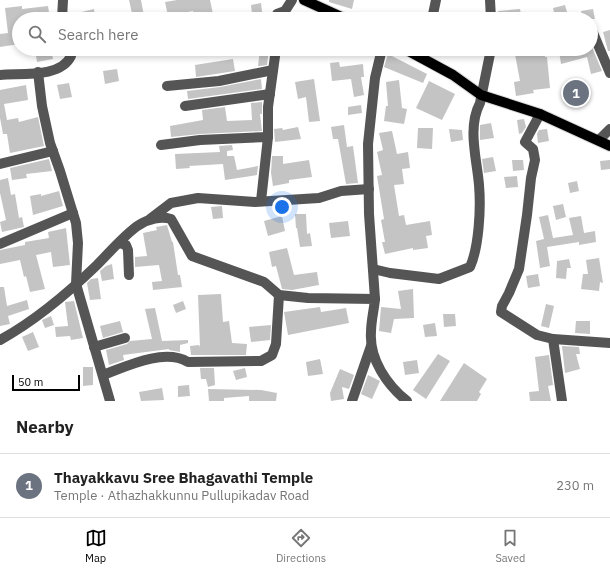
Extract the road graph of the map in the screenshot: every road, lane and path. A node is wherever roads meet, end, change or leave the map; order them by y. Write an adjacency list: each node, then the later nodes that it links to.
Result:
1 (63, 0): 6 (street)
2 (292, 0): 7 (street)
3 (304, 0): 8 (main road)
4 (436, 0): 9 (street)
5 (490, 0): 10 (street)
6 (62, 12)
7 (282, 12)
8 (331, 12)
9 (433, 12)
10 (491, 12)
11 (598, 45): 19 (street)
12 (71, 56): 18 (street)
13 (275, 56): 17 (street)
14 (380, 56): 33 (street)
15 (426, 56): 23 (main road)
16 (489, 56): 23 (street)
17 (274, 70): 21 (street); 22 (street)
18 (38, 72): 20 (street); 31 (street)
19 (610, 73)
20 (0, 75)
21 (167, 86)
22 (270, 94): 24 (street); 27 (street)
23 (481, 95): 25 (main road); 39 (street)
24 (185, 106)
25 (540, 114): 28 (main road); 45 (street)
26 (610, 129): 28 (street)
27 (268, 137): 29 (street); 34 (street)
28 (599, 140): 30 (main road)
29 (161, 145)
30 (610, 146)
31 (52, 151): 32 (street); 35 (street)
32 (0, 164)
33 (369, 189): 34 (street); 39 (street)
34 (261, 201): 36 (street)
35 (73, 213): 38 (street); 41 (street)
36 (148, 221): 37 (street); 42 (street)
37 (119, 243): 40 (street); 41 (street)
38 (0, 244)
39 (373, 269): 43 (street)
40 (129, 275)
41 (76, 284): 46 (street); 49 (street)
42 (279, 295): 43 (street); 50 (street)
43 (375, 299): 48 (street)
44 (125, 338): 49 (street)
45 (553, 339): 47 (street); 54 (street)
46 (0, 340)
47 (610, 343)
48 (371, 346): 52 (street); 53 (street)
49 (94, 347): 50 (street)
50 (103, 375): 51 (street)
51 (110, 401)
52 (352, 401)
53 (407, 401)
54 (562, 401)

